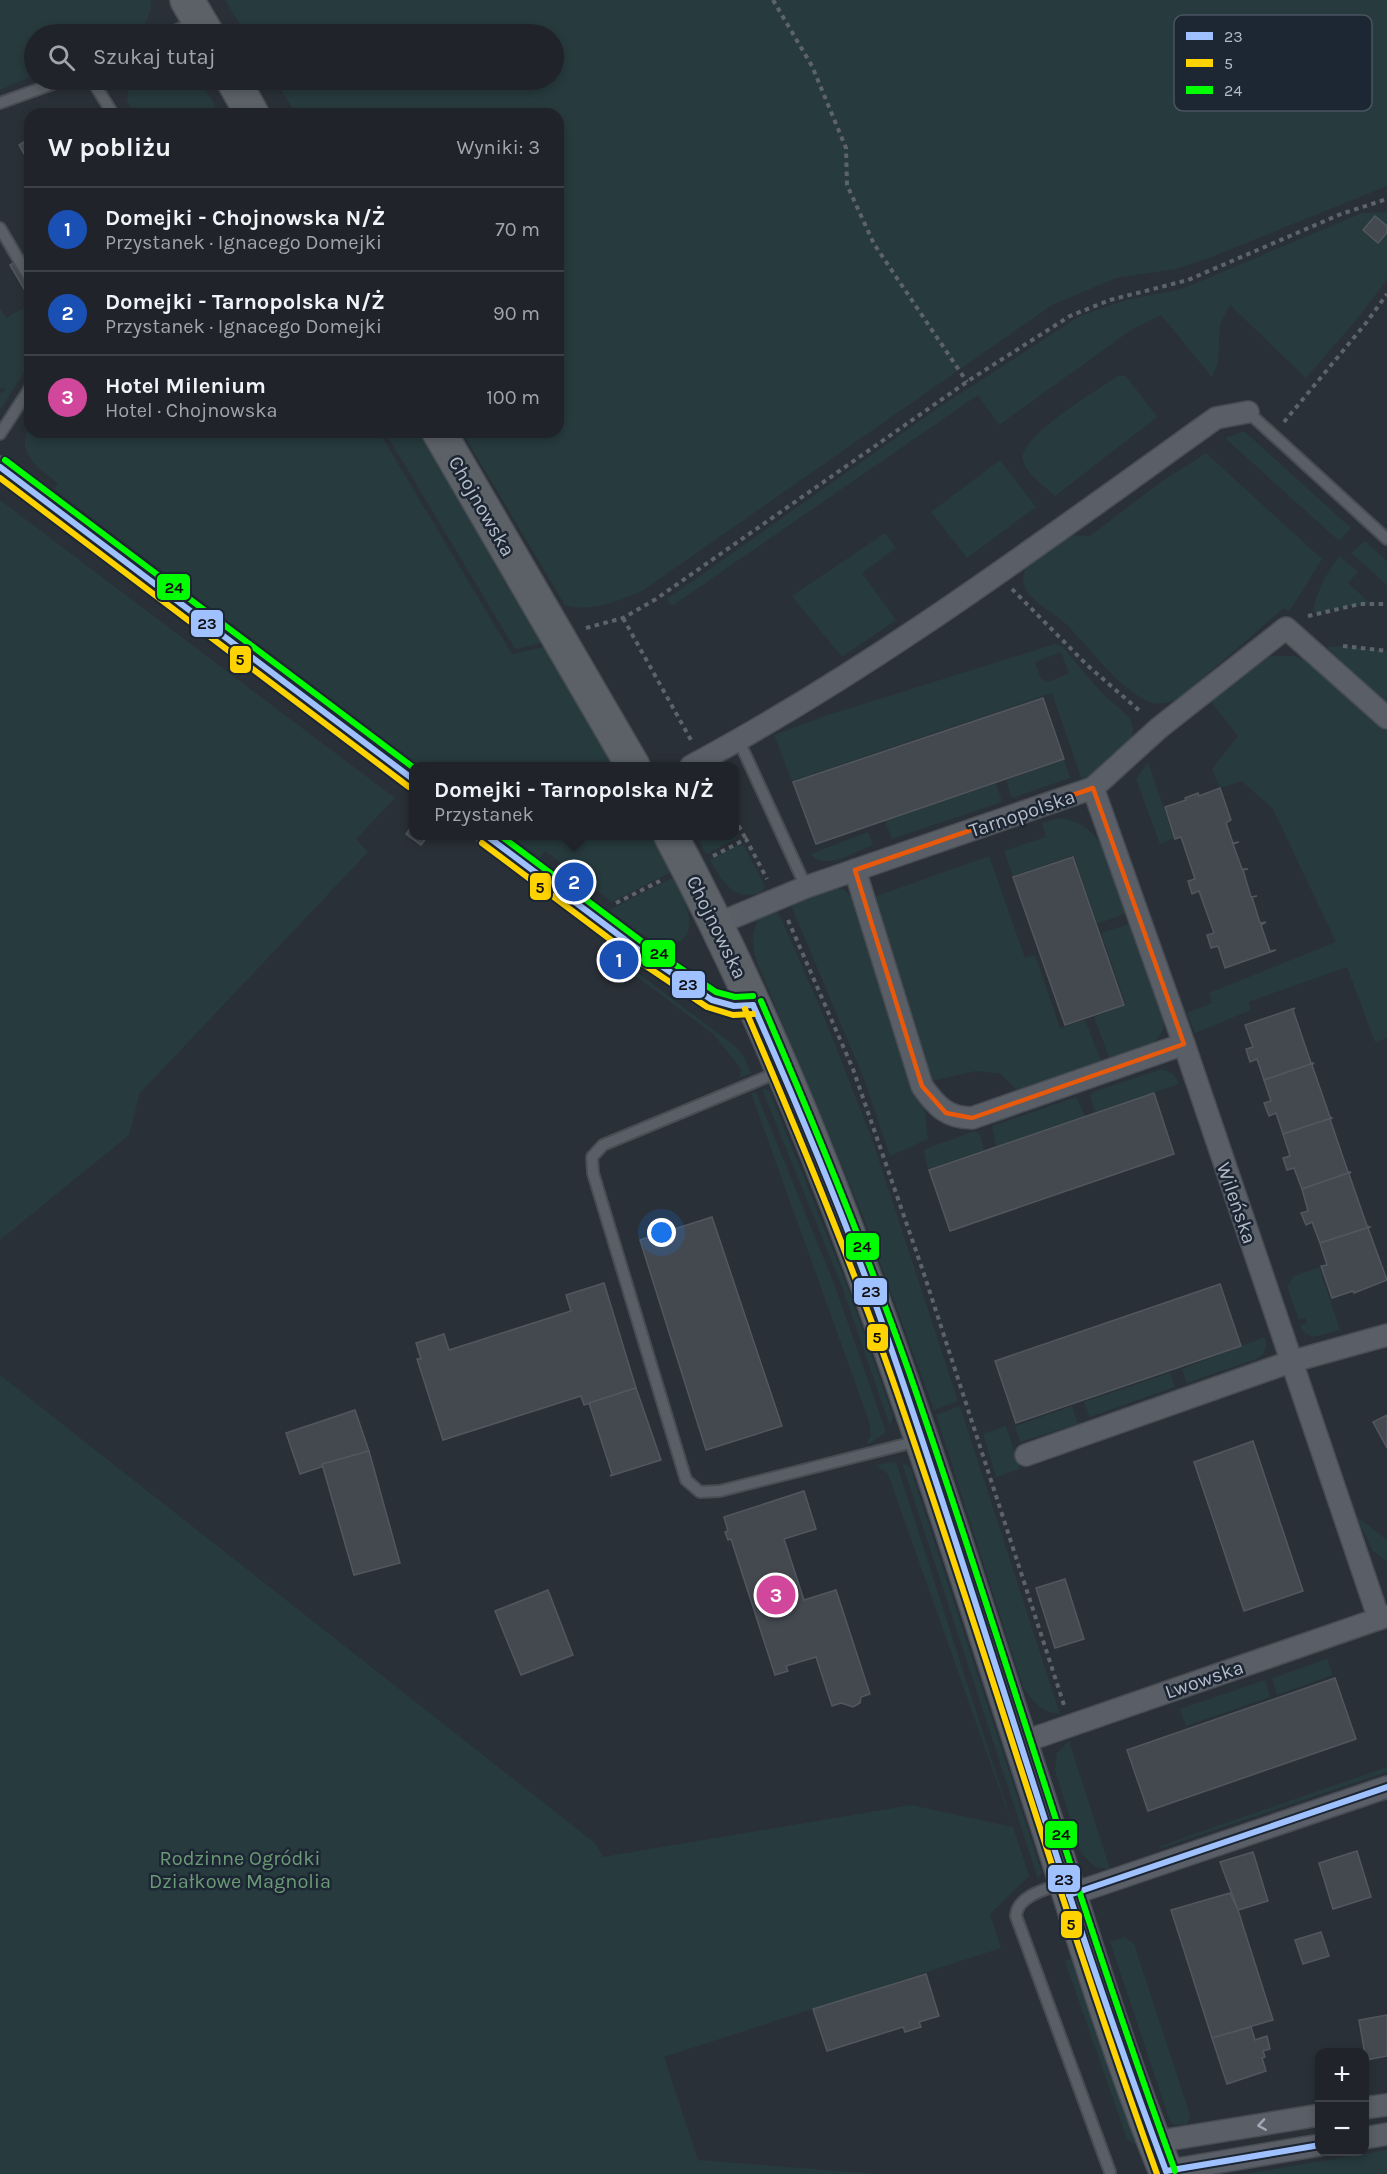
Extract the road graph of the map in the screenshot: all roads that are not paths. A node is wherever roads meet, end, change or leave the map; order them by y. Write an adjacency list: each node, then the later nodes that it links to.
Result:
1 (36, 90): 4 (lane)
2 (98, 90): 5 (lane)
3 (239, 90): 6 (main road)
4 (0, 103)
5 (109, 108)
6 (249, 108)
7 (1, 234): 8 (lane)
8 (24, 270)
9 (24, 397): 11 (lane)
10 (1248, 412): 14 (lane); 16 (street)
11 (0, 434)
12 (442, 438): 17 (main road, Chojnowska)
13 (0, 467): 19 (street)
14 (1387, 539)
15 (1387, 718): 20 (street, Tarnopolska)
16 (739, 741): 18 (street); 24 (lane)
17 (631, 762)
18 (699, 762)
19 (409, 776)
20 (1093, 788): 23 (street, Tarnopolska); 27 (street, Wileńska)
21 (492, 840): 26 (street)
22 (673, 840): 25 (main road, Chojnowska)
23 (855, 870): 24 (street, Tarnopolska); 27 (street)
24 (806, 887): 25 (street, Tarnopolska)
25 (717, 924): 26 (main road, Chojnowska)
26 (753, 1005): 28 (main road, Chojnowska)
27 (1184, 1044): 30 (street, Wileńska)
28 (782, 1070): 31 (main road, Chojnowska); 31 (lane)
29 (1387, 1335): 30 (street)
30 (1290, 1362): 32 (street); 33 (street, Wileńska)
31 (921, 1440): 34 (main road, Chojnowska)
32 (1026, 1455)
33 (1383, 1618): 34 (street, Lwowska)
34 (1020, 1743): 36 (main road, Chojnowska)
35 (1387, 1787): 36 (street)
36 (1067, 1889): 43 (main road, Chojnowska); 44 (lane)
37 (1387, 2105): 38 (street)
38 (1369, 2107)
39 (1315, 2116): 43 (street, one-way to 43)
40 (1387, 2134): 41 (street)
41 (1369, 2137)
42 (1315, 2146): 43 (street)
43 (1162, 2162)
44 (1110, 2172)

